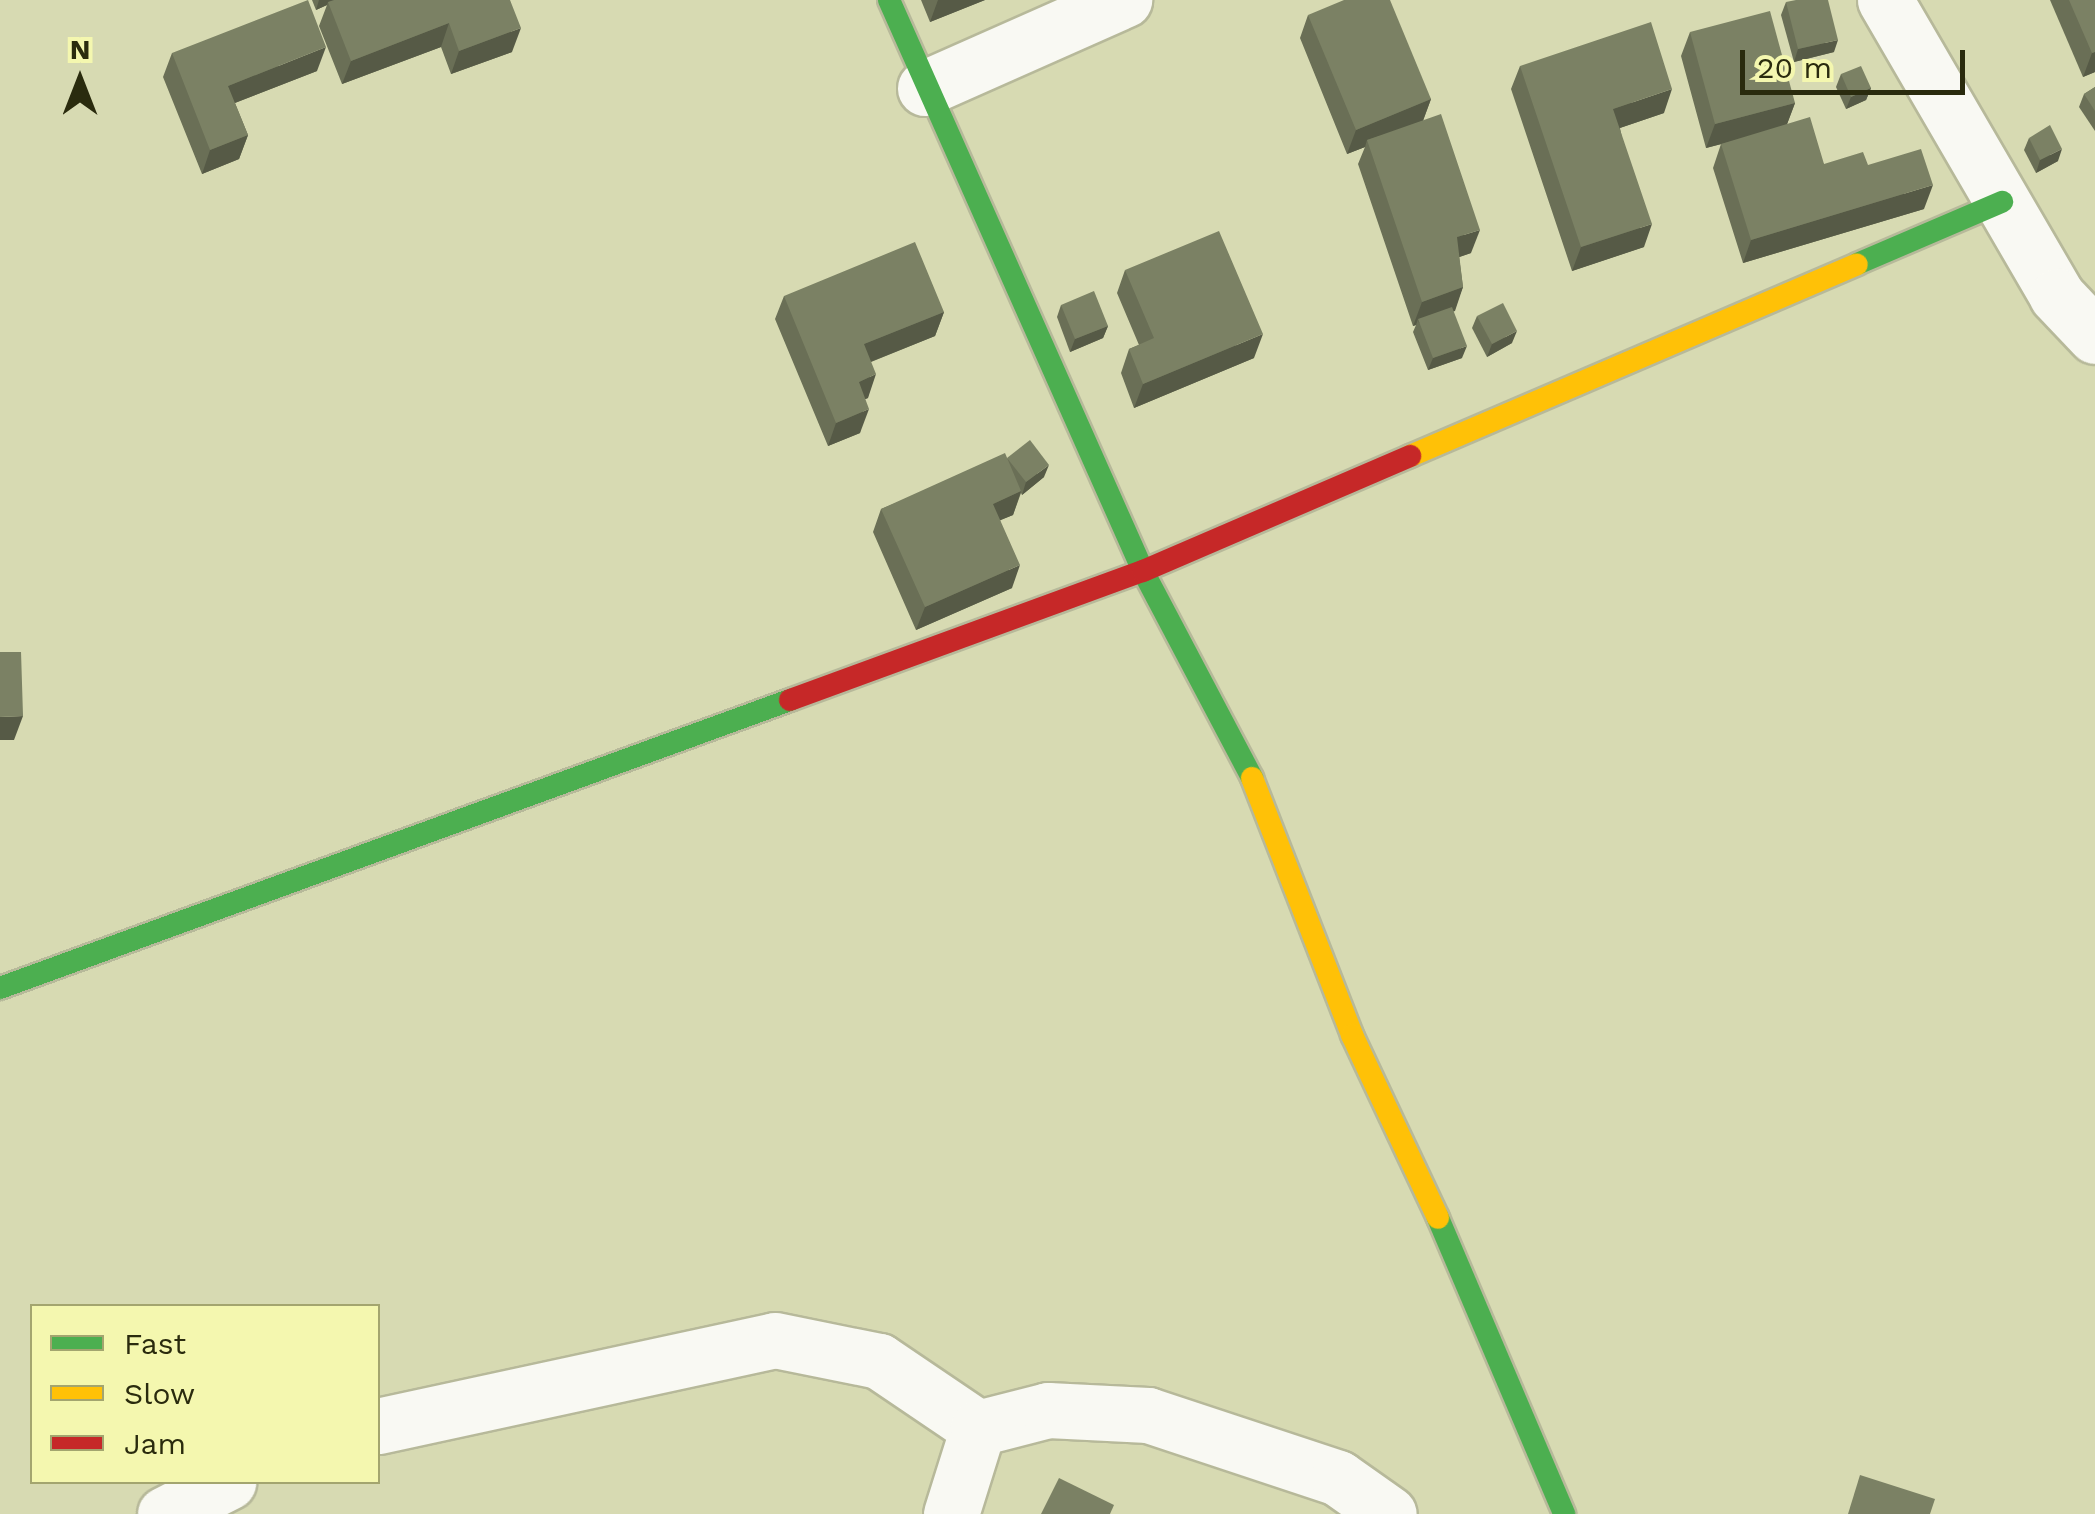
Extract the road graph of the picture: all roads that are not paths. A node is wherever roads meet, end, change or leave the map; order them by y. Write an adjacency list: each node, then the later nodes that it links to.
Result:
1 (889, 0): 4 (street)
2 (1124, 0): 4 (street)
3 (1886, 0): 5 (street)
4 (925, 88): 7 (street)
5 (2002, 202): 6 (street); 7 (street)
6 (2095, 336)
7 (1143, 571): 8 (street); 15 (street)
8 (0, 988)
9 (380, 1426): 10 (street)
10 (978, 1428): 13 (street); 14 (street)
11 (224, 1484): 12 (street)
12 (165, 1514)
13 (951, 1514)
14 (1389, 1514)
15 (1564, 1514)

